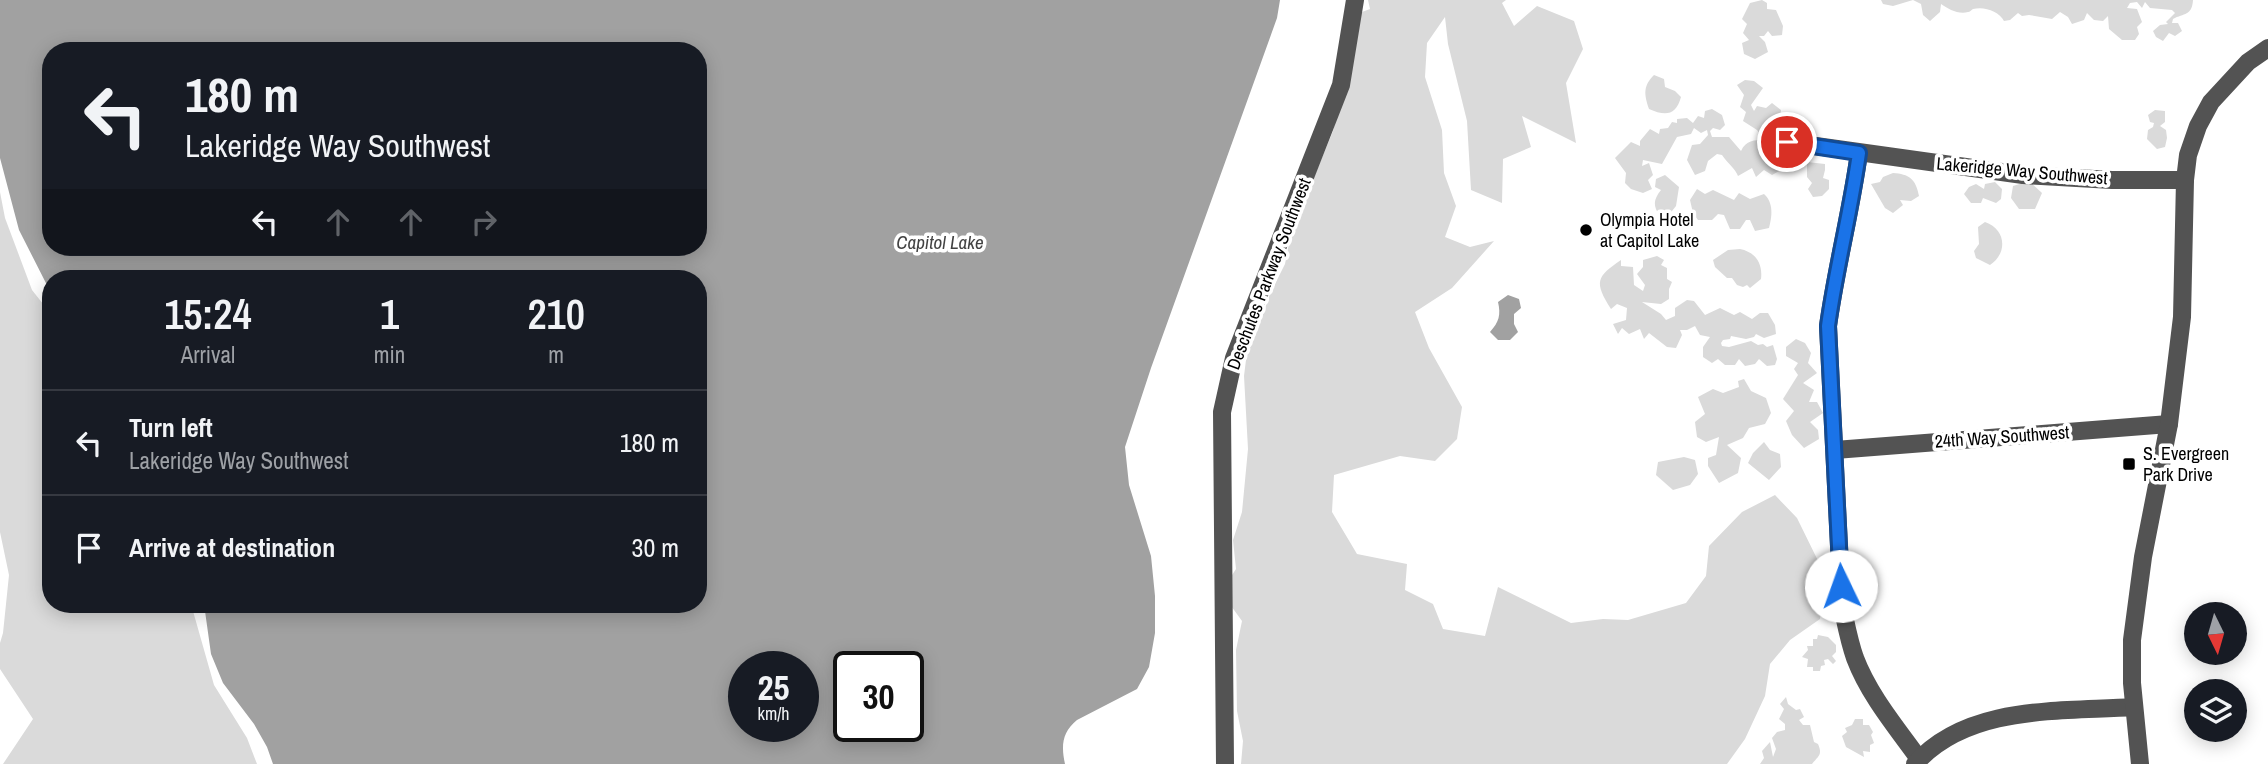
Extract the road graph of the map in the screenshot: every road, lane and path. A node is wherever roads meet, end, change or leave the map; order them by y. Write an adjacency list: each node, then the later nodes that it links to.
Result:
1 (1355, 0): 10 (street, Deschutes Parkway Southwest)
2 (2268, 48): 5 (street)
3 (1787, 142): 4 (street, Lakeridge Way Southwest)
4 (1859, 153): 5 (street, Lakeridge Way Southwest); 7 (street)
5 (2185, 180): 6 (street)
6 (2169, 424): 7 (street, 24th Way Southwest); 8 (street)
7 (1836, 450): 9 (street)
8 (2134, 707): 9 (street); 11 (street)
9 (1917, 762)
10 (1225, 764)
11 (2140, 764)

